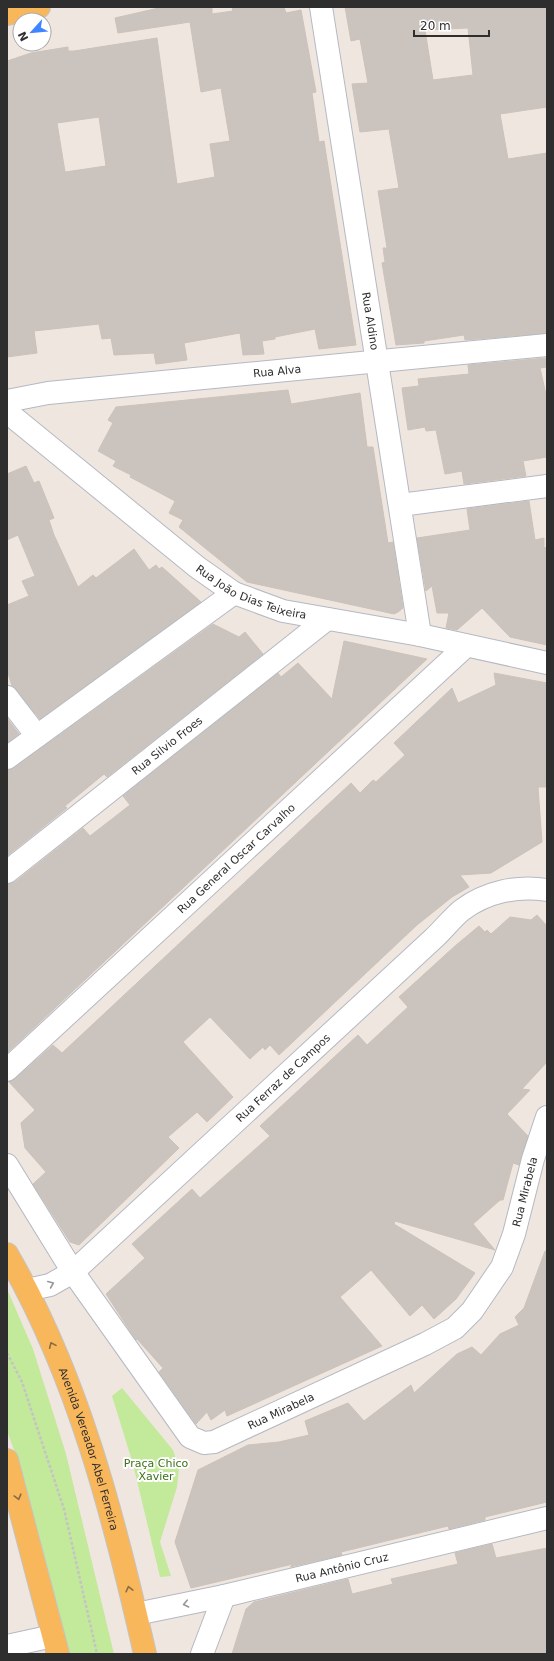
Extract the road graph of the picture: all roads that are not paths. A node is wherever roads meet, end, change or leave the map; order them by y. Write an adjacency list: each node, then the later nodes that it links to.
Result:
1 (39, 7): 3 (main road)
2 (321, 7): 5 (street, Rua Aldino)
3 (7, 14)
4 (547, 345): 5 (street, Rua Alva)
5 (377, 362): 6 (street, Rua Alva); 9 (street, Rua Aldino)
6 (7, 401)
7 (7, 412): 10 (street, Rua João Dias Teixeira)
8 (547, 486): 9 (street)
9 (400, 505): 12 (street, Rua Aldino)
10 (234, 593): 11 (street, Rua João Dias Teixeira); 16 (street)
11 (327, 619): 12 (street, Rua João Dias Teixeira); 18 (street, Rua Silvio Froes)
12 (420, 635): 13 (street, Rua João Dias Teixeira)
13 (466, 646): 14 (street, Rua João Dias Teixeira); 20 (street, Rua General Oscar Carvalho)
14 (547, 663)
15 (7, 697): 16 (street)
16 (37, 736): 17 (street)
17 (7, 758)
18 (7, 872)
19 (547, 890): 24 (street, Rua Ferraz de Campos)
20 (7, 1070)
21 (547, 1117): 24 (street, Rua Mirabela)
22 (7, 1165): 24 (street, Rua Mirabela)
23 (7, 1254): 25 (main road, Avenida Vereador Abel Ferreira)
24 (73, 1272): 25 (street, Rua Ferraz de Campos, one-way to 24)
25 (27, 1290): 29 (main road, Avenida Vereador Abel Ferreira, one-way to 25)
26 (7, 1460): 30 (main road, one-way to 30)
27 (547, 1518): 28 (street, Rua Antônio Cruz)
28 (224, 1596): 29 (street, Rua Antônio Cruz, one-way to 29); 33 (street)
29 (136, 1614): 32 (main road, Avenida Vereador Abel Ferreira)
30 (55, 1645): 31 (street)
31 (7, 1646)
32 (145, 1654)
33 (202, 1654)

